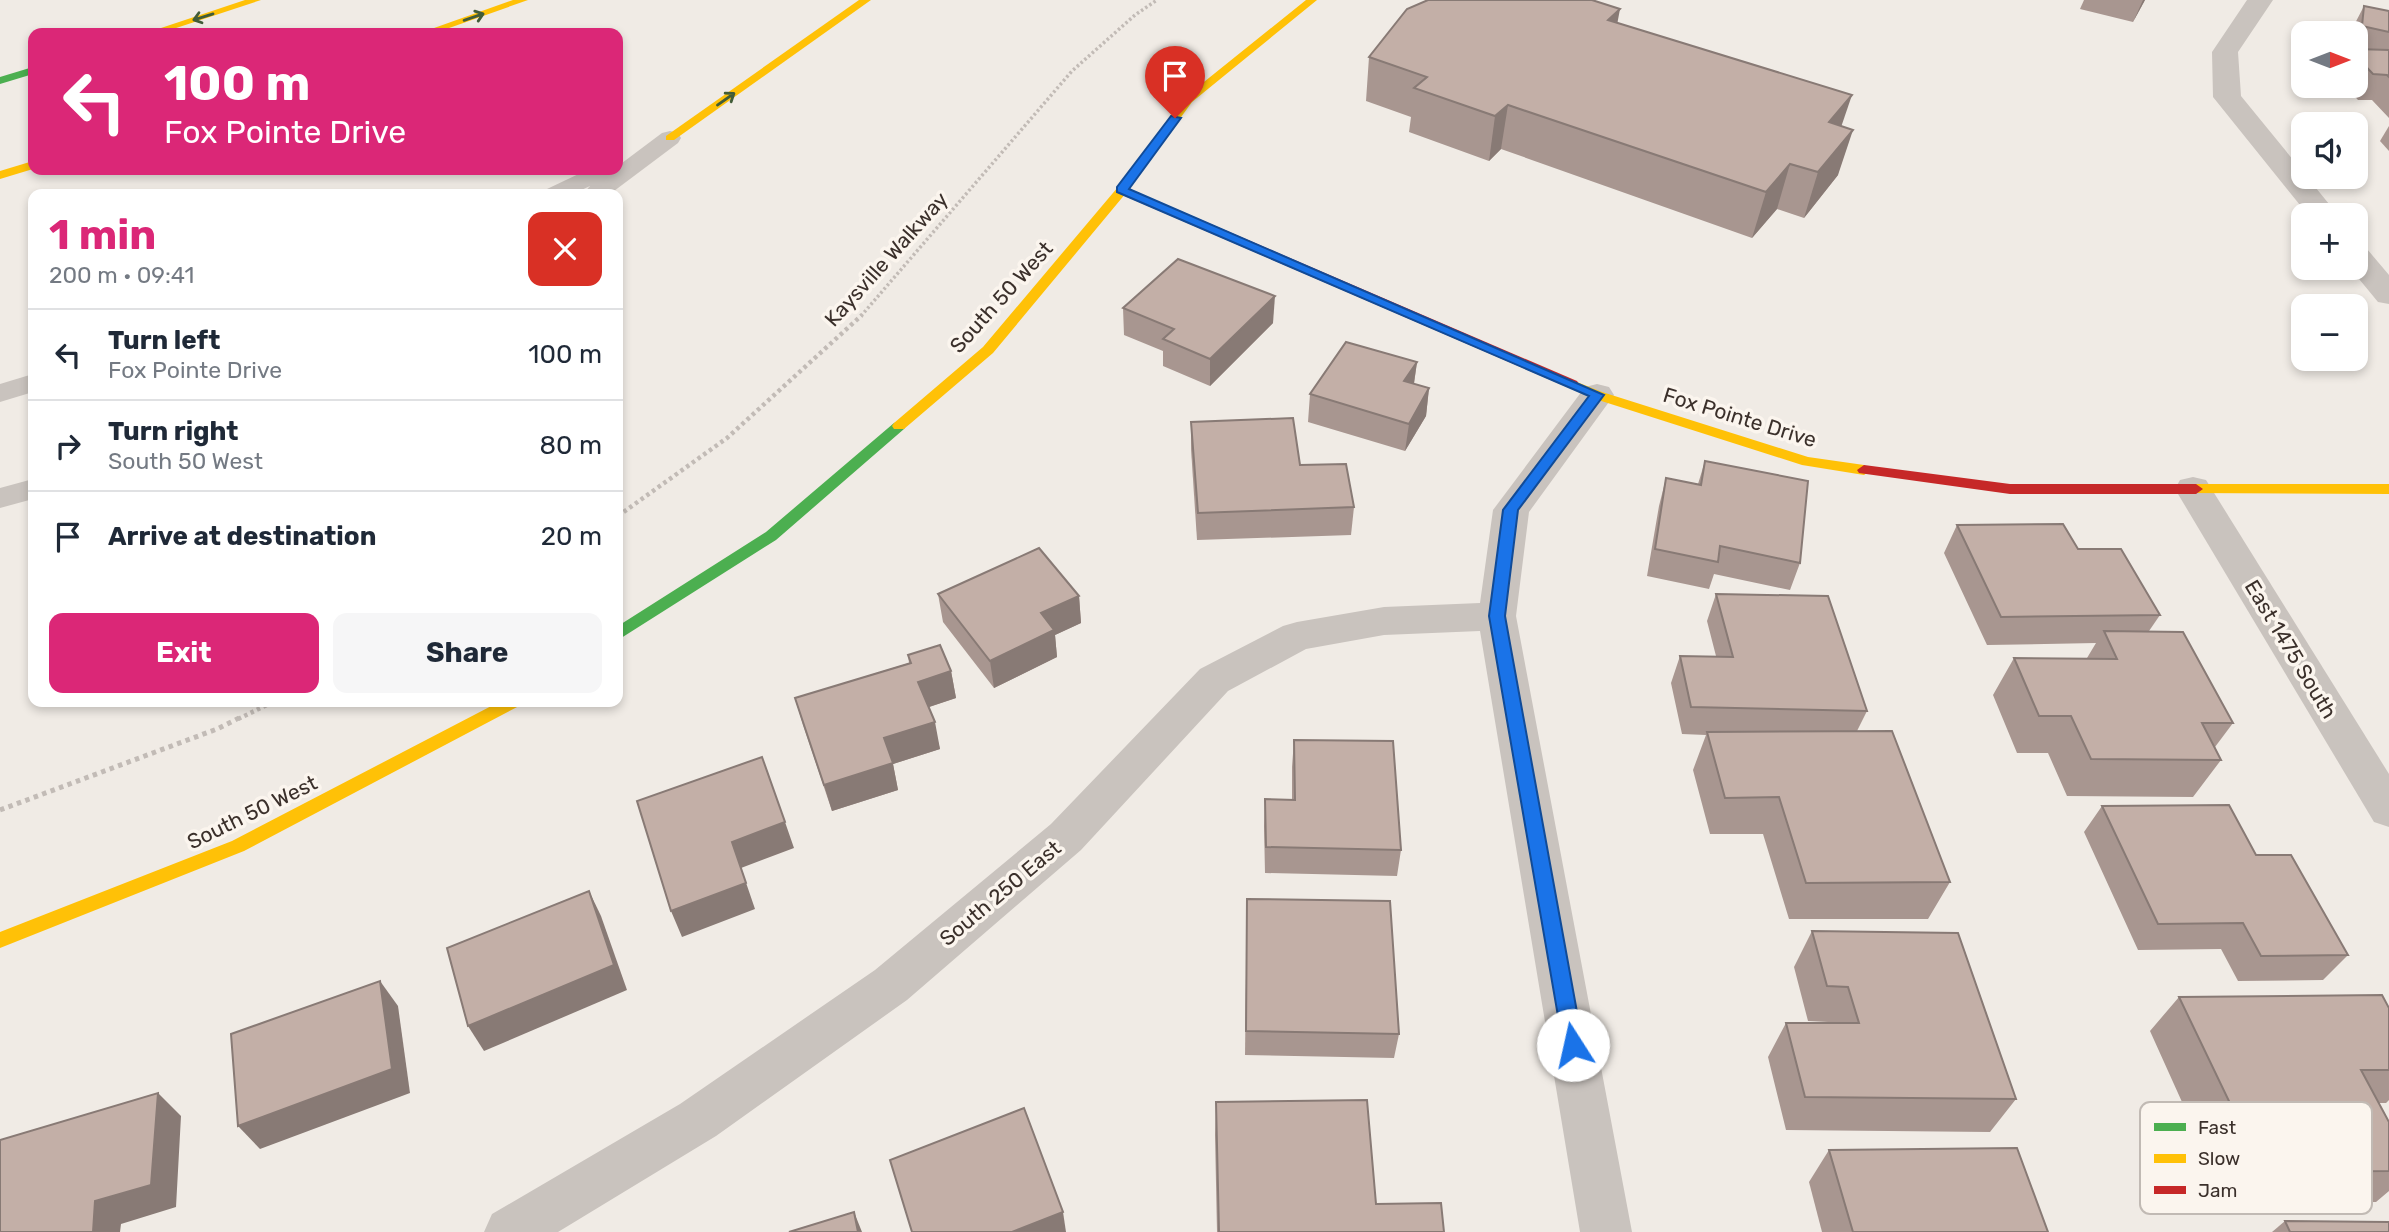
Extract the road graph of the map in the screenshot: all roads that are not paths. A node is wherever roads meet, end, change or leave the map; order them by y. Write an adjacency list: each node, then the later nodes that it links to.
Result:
1 (256, 0): 6 (main road, one-way to 6)
2 (523, 0): 7 (main road, one-way to 2)
3 (866, 0): 10 (main road, one-way to 3)
4 (1312, 0): 19 (main road, South 50 West)
5 (2260, 0): 20 (street)
6 (166, 28)
7 (440, 28)
8 (28, 72): 9 (main road)
9 (0, 81)
10 (670, 138): 11 (lane); 13 (lane)
11 (623, 162)
12 (28, 167): 14 (main road)
13 (623, 173)
14 (0, 175)
15 (595, 175): 17 (lane)
16 (620, 175): 18 (lane)
17 (565, 189)
18 (602, 189)
19 (1122, 190): 25 (main road, Fox Pointe Drive); 31 (main road, South 50 West)
20 (2313, 203)
21 (2368, 270): 22 (street)
22 (2389, 295)
23 (28, 385): 24 (lane)
24 (0, 393)
25 (1597, 395): 26 (main road, Fox Pointe Drive); 30 (street)
26 (2193, 489): 27 (main road, Fox Pointe Drive); 33 (street, East 1475 South)
27 (2389, 489)
28 (28, 490): 29 (lane)
29 (0, 498)
30 (1497, 616): 35 (street, South 250 East); 36 (street)
31 (623, 631)
32 (503, 707): 34 (main road, South 50 West)
33 (2389, 810)
34 (0, 940)
35 (510, 1232)
36 (1606, 1232)

